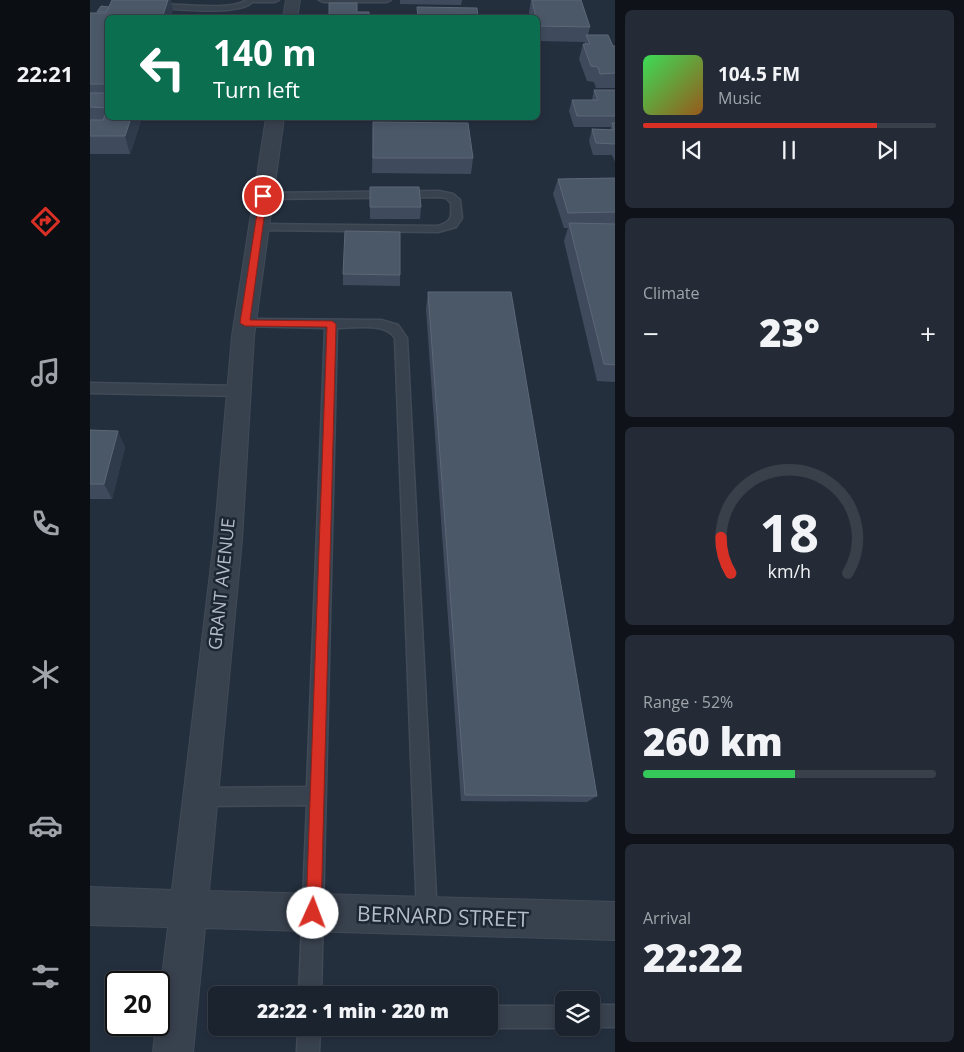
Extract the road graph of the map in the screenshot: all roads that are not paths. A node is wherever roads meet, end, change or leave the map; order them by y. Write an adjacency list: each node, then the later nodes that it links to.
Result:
1 (275, 0): 6 (lane)
2 (293, 0): 7 (street)
3 (323, 0): 4 (lane)
4 (371, 0): 5 (lane)
5 (386, 0)
6 (158, 6)
7 (290, 15)
8 (275, 120): 9 (street, GRANT AVENUE)
9 (263, 196): 10 (street, GRANT AVENUE); 10 (lane)
10 (258, 227): 11 (street, GRANT AVENUE)
11 (245, 323): 12 (lane); 14 (street, GRANT AVENUE)
12 (332, 324): 15 (lane); 20 (lane)
13 (90, 388): 14 (lane)
14 (239, 391): 16 (street, GRANT AVENUE)
15 (317, 796): 16 (lane); 19 (lane)
16 (200, 797): 18 (street, GRANT AVENUE)
17 (90, 906): 18 (street, BERNARD STREET)
18 (188, 910): 19 (street, BERNARD STREET); 28 (street, GRANT AVENUE)
19 (313, 913): 20 (street, BERNARD STREET); 22 (lane)
20 (427, 916): 21 (street, BERNARD STREET)
21 (615, 921)
22 (310, 986)
23 (555, 1016): 26 (lane)
24 (600, 1016): 25 (lane)
25 (615, 1016)
26 (498, 1017)
27 (309, 1036): 29 (lane)
28 (173, 1052)
29 (308, 1052)

